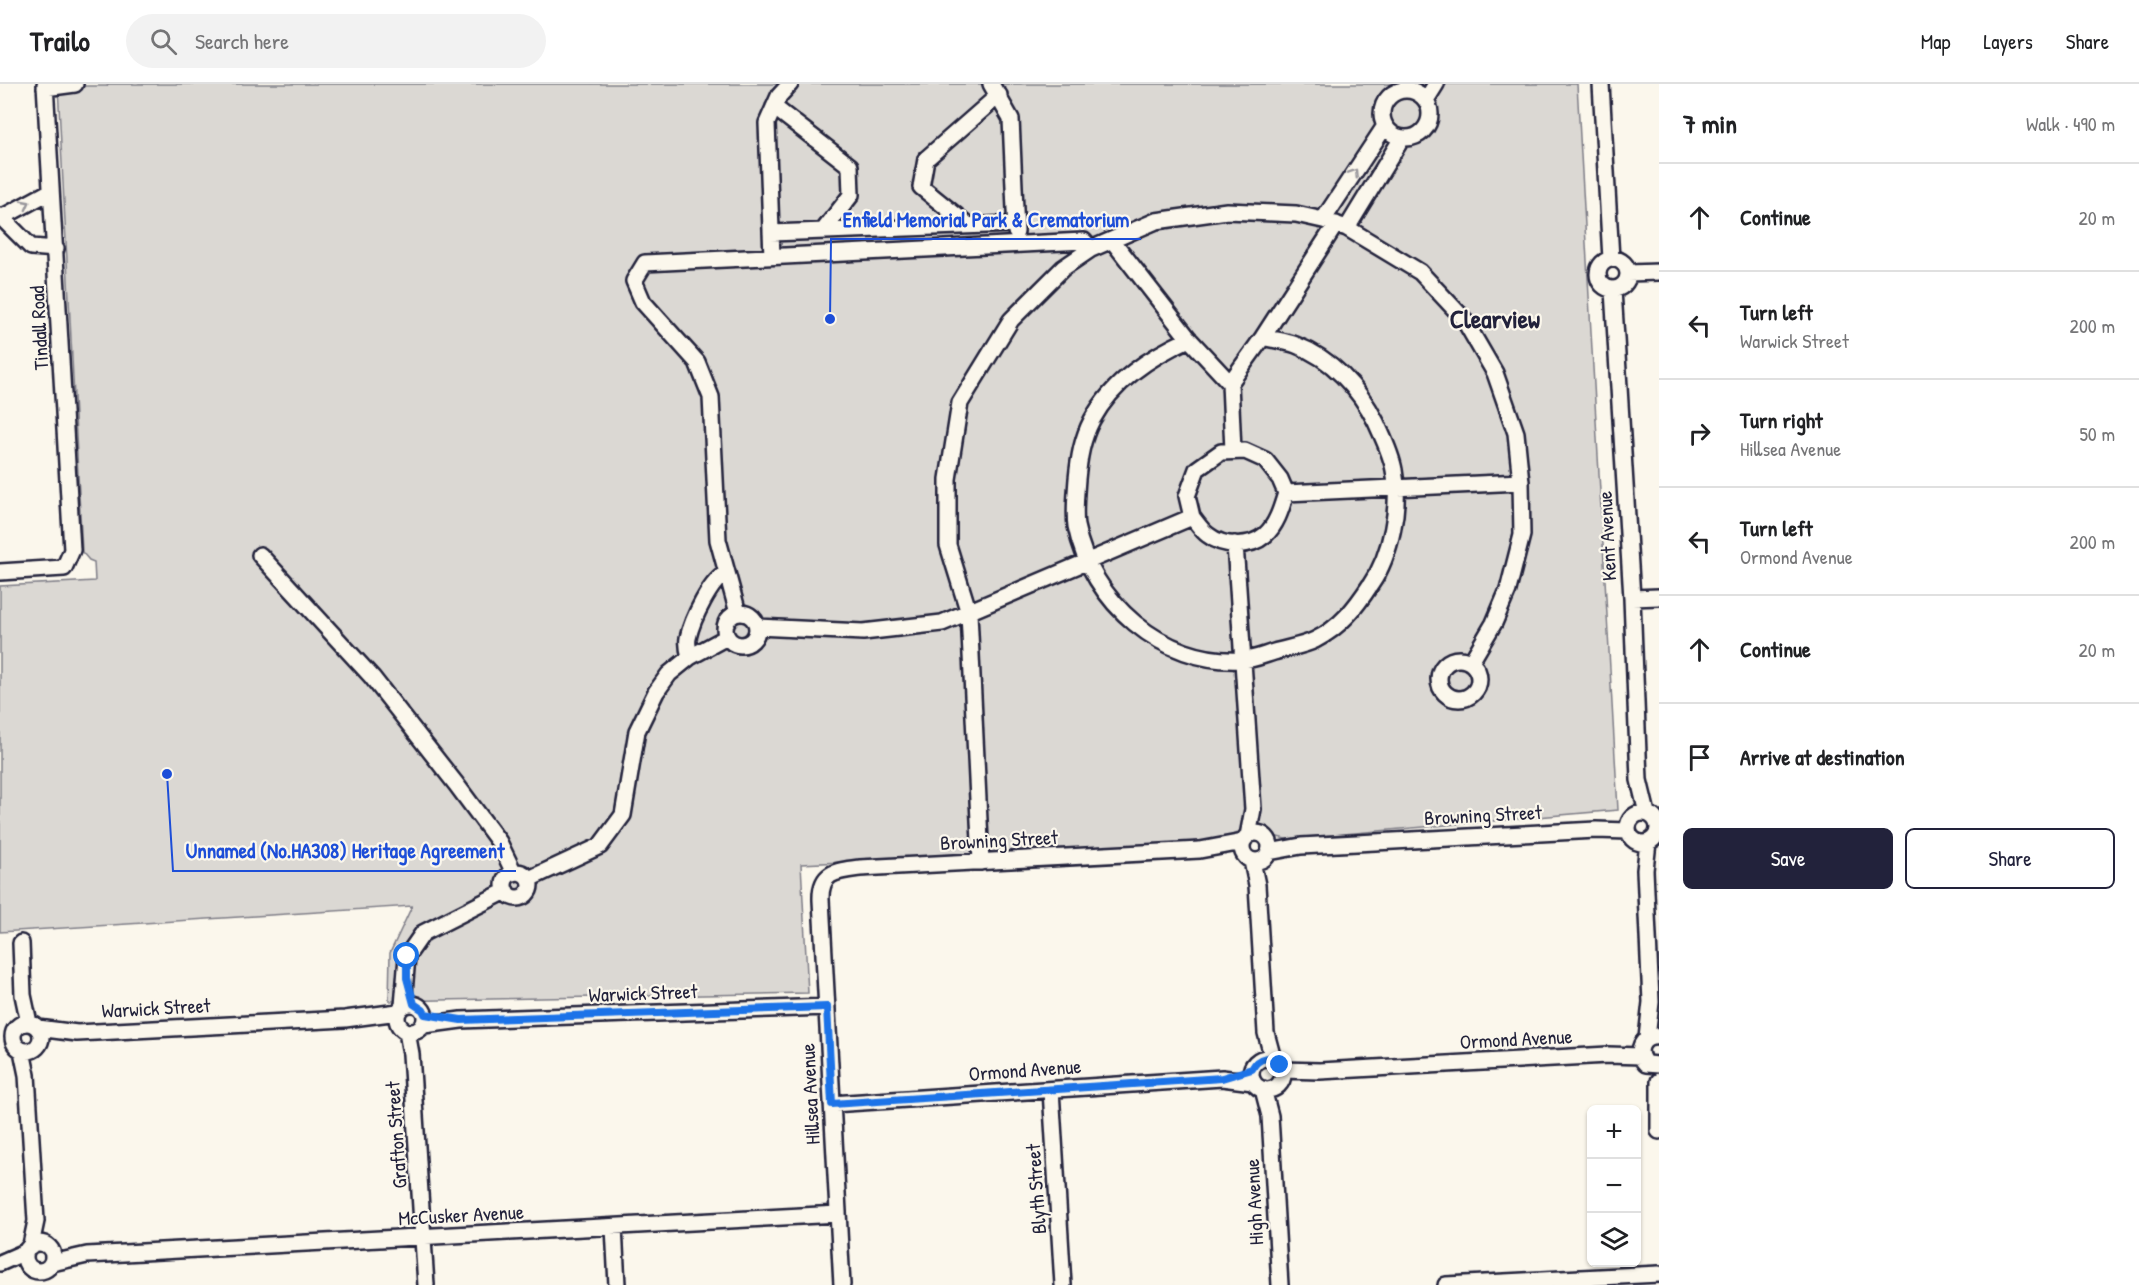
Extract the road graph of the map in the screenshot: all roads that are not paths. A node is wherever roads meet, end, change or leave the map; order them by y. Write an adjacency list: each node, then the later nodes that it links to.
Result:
1 (75, 84): 5 (street)
2 (790, 84): 9 (street)
3 (1436, 84): 8 (street)
4 (1601, 84): 24 (street)
5 (45, 86): 12 (street, Tindall Road)
6 (1415, 87): 8 (street); 10 (street)
7 (995, 90): 14 (street); 16 (street)
8 (1426, 100): 11 (street)
9 (774, 107): 17 (street); 18 (street)
10 (1385, 126): 11 (street); 15 (street, one-way to 10)
11 (1402, 138): 15 (street)
12 (51, 191): 13 (street, one-way to 12); 21 (street, Tindall Road)
13 (1, 217): 21 (street)
14 (1015, 224): 16 (street); 20 (street)
15 (1335, 224): 19 (street); 28 (street); 32 (street)
16 (968, 225): 17 (street)
17 (823, 231): 18 (street)
18 (771, 233): 23 (street)
19 (1112, 240): 22 (street); 29 (street)
20 (1016, 244): 22 (street); 23 (street)
21 (56, 249): 39 (street, Tindall Road)
22 (1091, 249): 44 (street)
23 (772, 257): 40 (street)
24 (1611, 259): 26 (street); 27 (street)
25 (1659, 272): 26 (street)
26 (1628, 273): 27 (street)
27 (1613, 290): 42 (street, Kent Avenue)
28 (1263, 337): 30 (street); 33 (street)
29 (1189, 339): 30 (street); 38 (street)
30 (1230, 383): 31 (street)
31 (1233, 452): 34 (street); 35 (street)
32 (1521, 482): 33 (street); 49 (street)
33 (1396, 488): 34 (street); 48 (street)
34 (1286, 493): 36 (street)
35 (1192, 517): 36 (street); 38 (street)
36 (1235, 544): 48 (street, High Avenue)
37 (260, 555): 53 (street)
38 (1087, 562): 44 (street); 48 (street)
39 (0, 572)
40 (727, 573): 43 (street); 47 (street)
41 (1659, 597): 42 (street)
42 (1632, 598): 50 (street, Kent Avenue)
43 (738, 613): 45 (street); 46 (street)
44 (969, 613): 45 (street); 52 (street)
45 (757, 627): 46 (street)
46 (728, 637): 47 (street)
47 (690, 657): 54 (street)
48 (1244, 660): 51 (street, High Avenue)
49 (1470, 662)
50 (1645, 828): 51 (street, Browning Street); 61 (street, Kent Avenue)
51 (1256, 848): 52 (street, Browning Street); 62 (street, High Avenue)
52 (981, 862): 56 (street, Browning Street)
53 (514, 873): 54 (street); 55 (street)
54 (529, 879): 55 (street)
55 (506, 891): 59 (street, Grafton Street)
56 (821, 900): 58 (street, Hillsea Avenue)
57 (21, 943): 60 (street)
58 (827, 1007): 59 (street, Warwick Street); 65 (street, Hillsea Avenue)
59 (411, 1018): 60 (street, Warwick Street); 69 (street, Grafton Street)
60 (21, 1037): 70 (street)
61 (1651, 1049): 62 (street, Ormond Avenue); 63 (street, Kent Avenue)
62 (1267, 1074): 64 (street, Ormond Avenue); 78 (street, High Avenue)
63 (1658, 1088): 66 (street, Kent Avenue)
64 (1051, 1089): 65 (street, Ormond Avenue); 77 (street, Blyth Street)
65 (832, 1104): 67 (street, Hillsea Avenue)
66 (1659, 1131)
67 (838, 1214): 68 (street, McCusker Avenue); 76 (street, Hillsea Avenue)
68 (614, 1227): 69 (street, McCusker Avenue); 75 (street)
69 (423, 1238): 70 (street, McCusker Avenue); 74 (street, Grafton Street)
70 (39, 1260): 71 (street, McCusker Avenue); 73 (street)
71 (0, 1263)
72 (1659, 1274): 79 (street)
73 (44, 1285)
74 (426, 1285)
75 (617, 1285)
76 (842, 1285)
77 (1063, 1285)
78 (1280, 1285)
79 (1446, 1285)

